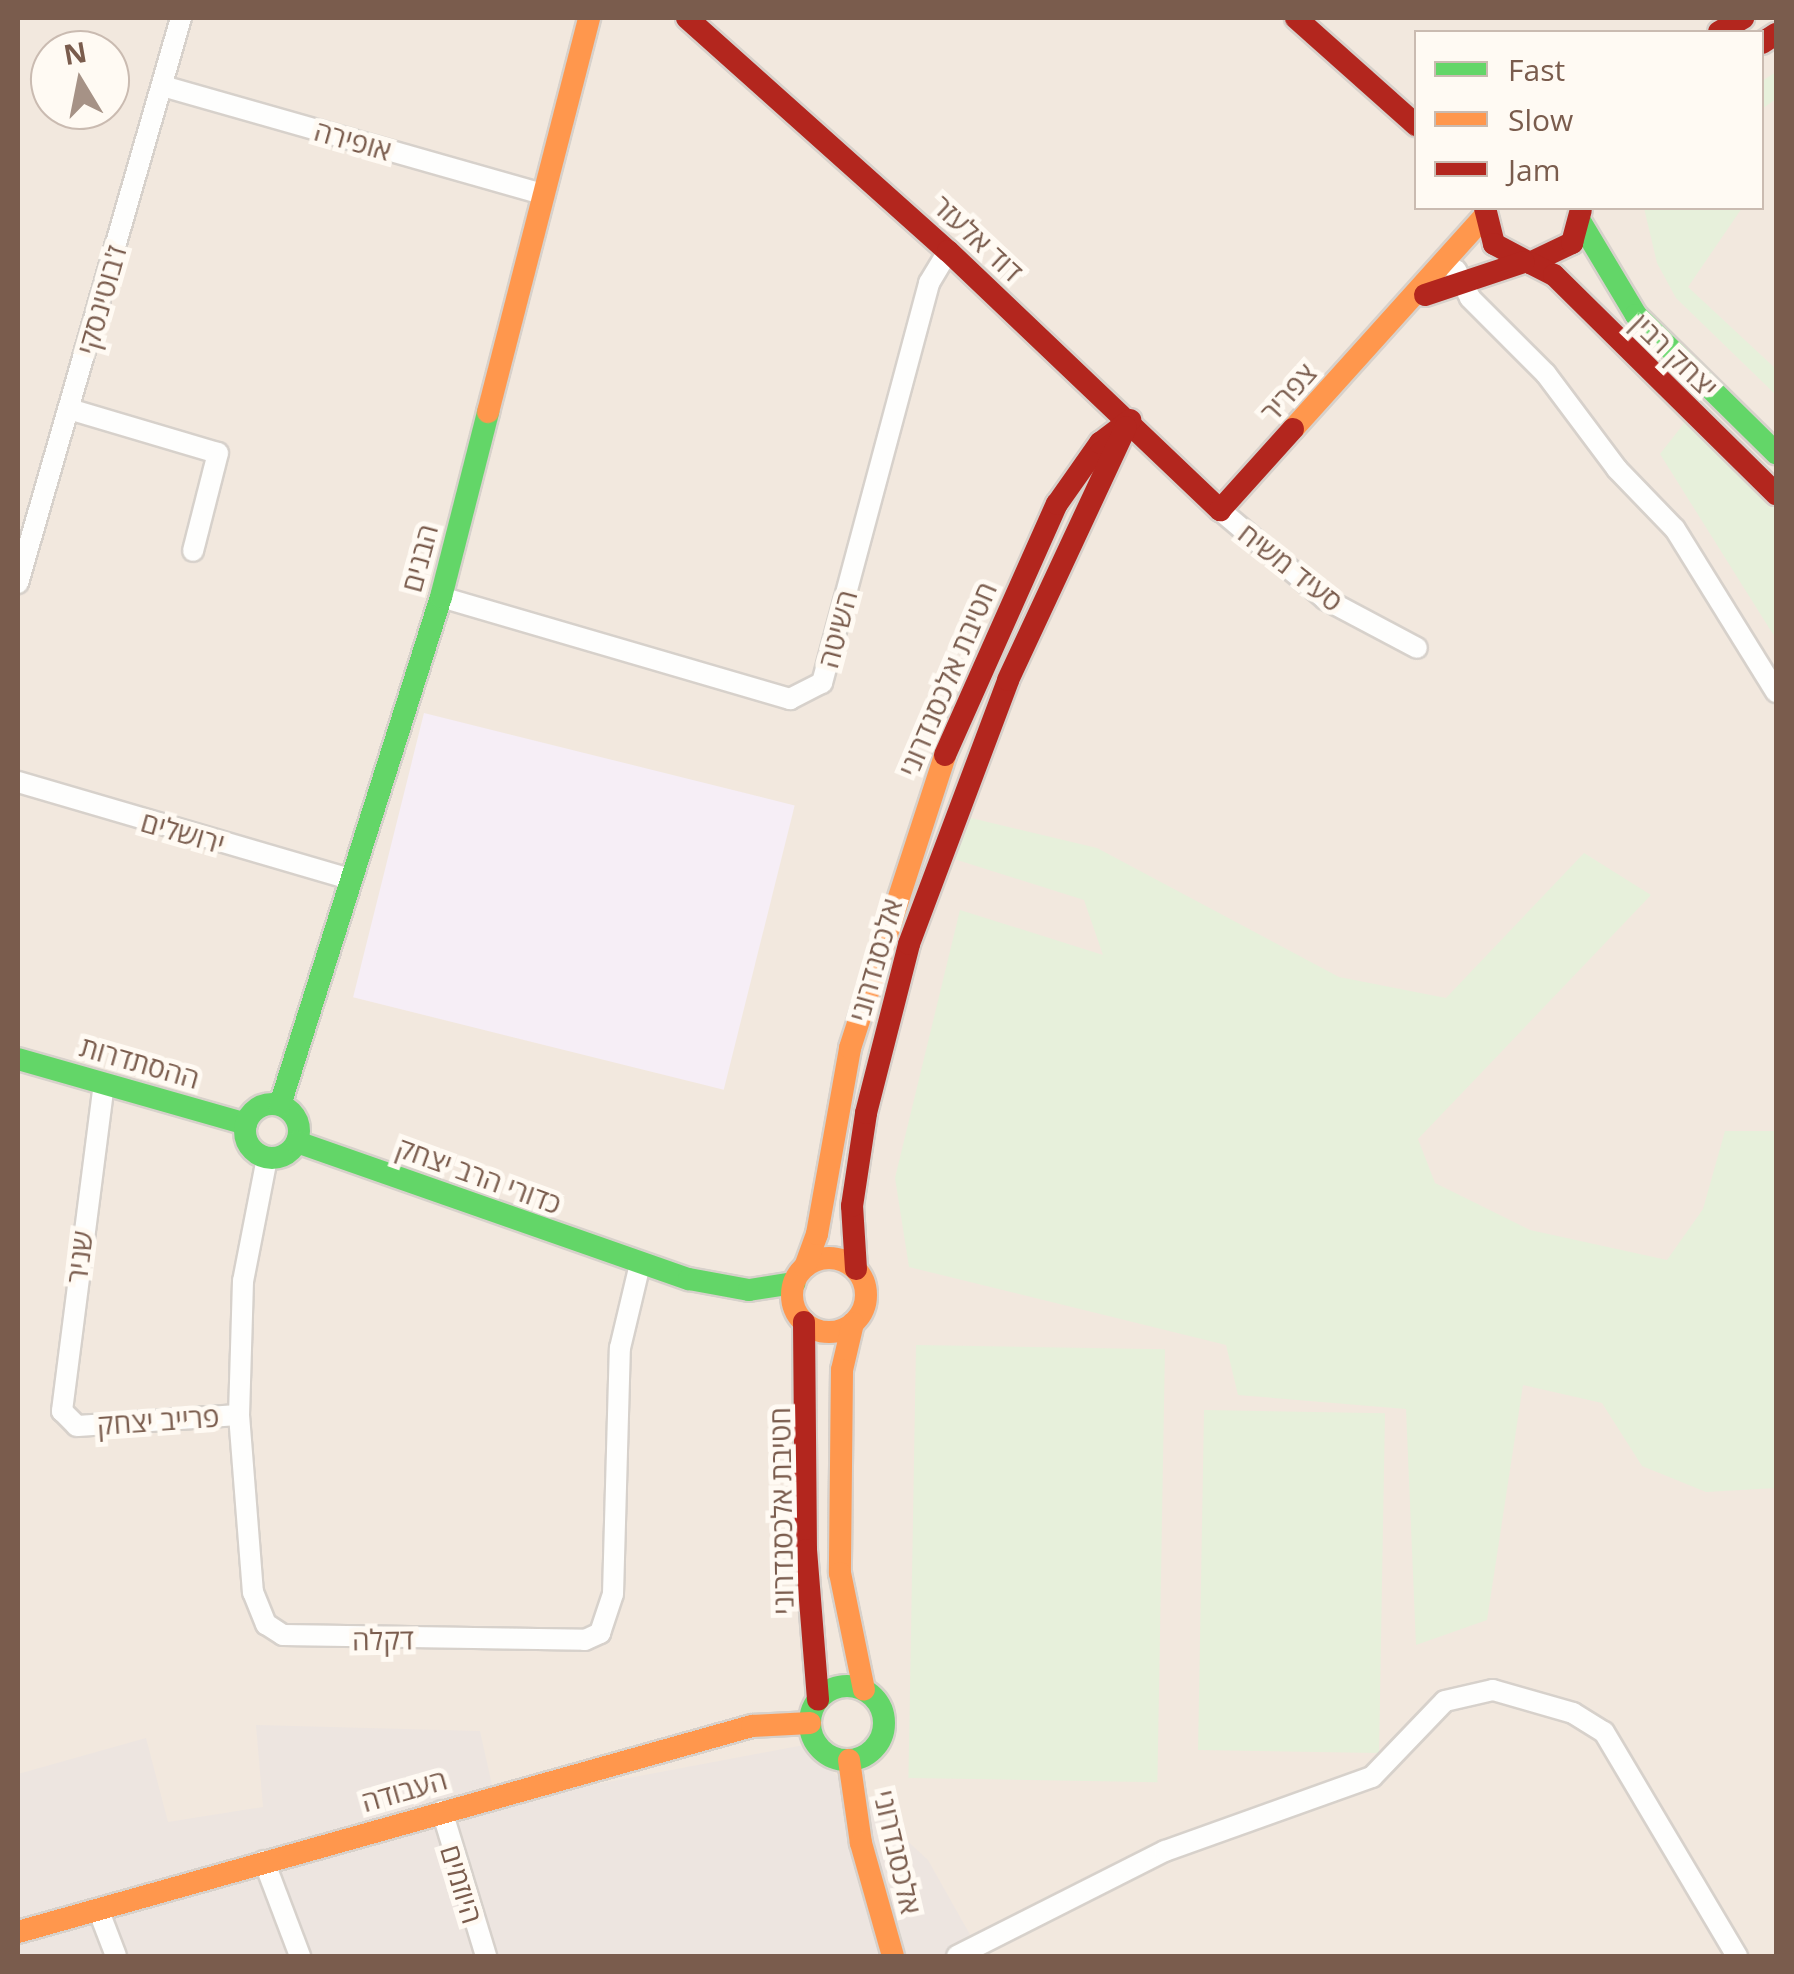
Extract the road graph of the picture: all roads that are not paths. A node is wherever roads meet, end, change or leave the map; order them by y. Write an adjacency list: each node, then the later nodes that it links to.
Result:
1 (182, 18): 5 (street, ז'בוטינסקי)
2 (589, 18): 7 (street, הבנים)
3 (688, 18): 10 (street, דוד אלעזר)
4 (1296, 18): 6 (street)
5 (163, 86): 7 (street, אופירה); 15 (street, ז'בוטינסקי)
6 (1414, 123)
7 (542, 194): 22 (street, הבנים)
8 (1485, 212): 11 (street, צפריר); 12 (street, יצחק רבין)
9 (1582, 214): 12 (street, צפריר); 17 (street, יצחק רבין)
10 (948, 251): 16 (street, דוד אלעזר); 22 (street, השיטה)
11 (1453, 253): 13 (street); 14 (street, צפריר)
12 (1527, 263): 13 (street, צפריר); 18 (street, יצחק רבין)
13 (1458, 279): 14 (street, צפריר); 25 (street)
14 (1400, 314): 19 (street, צפריר)
15 (70, 409): 20 (street); 21 (street, ז'בוטינסקי)
16 (1130, 420): 19 (street, דוד אלעזר); 24 (street, חטיבת אלכסנדרוני); 36 (street, חטיבת אלכסנדרוני)
17 (1776, 453)
18 (1776, 494)
19 (1220, 510): 23 (street, סעיד משיח)
20 (193, 551)
21 (18, 583)
22 (440, 597): 27 (street, הבנים)
23 (1418, 648)
24 (1008, 680): 35 (street, אלכסנדרוני)
25 (1776, 692)
26 (18, 782): 27 (street, ירושלים)
27 (348, 879): 30 (street, הבנים)
28 (18, 1059): 29 (street, ההסתדרות)
29 (104, 1083): 31 (street, ההסתדרות); 41 (street, שניר)
30 (280, 1106): 31 (street); 32 (street)
31 (246, 1124): 33 (street)
32 (297, 1142): 33 (street); 34 (street, כדורי הרב יצחק)
33 (266, 1158): 40 (street, דקלה)
34 (640, 1264): 37 (street); 40 (street, דקלה)
35 (856, 1269): 36 (street); 39 (street)
36 (799, 1275): 37 (street); 38 (street)
37 (689, 1279): 38 (street)
38 (800, 1318): 39 (street); 43 (street, חטיבת אלכסנדרוני)
39 (853, 1323): 42 (street, חטיבת אלכסנדרוני)
40 (239, 1415): 41 (street, פרייב יצחק)
41 (77, 1426)
42 (864, 1690): 43 (street); 45 (street)
43 (818, 1700): 44 (street)
44 (810, 1723): 45 (street); 46 (street, העבודה)
45 (849, 1760): 53 (street, אלכסנדרוני)
46 (442, 1810): 47 (street, העבודה); 52 (street, היוזמים)
47 (264, 1861): 48 (street, העבודה); 51 (street)
48 (98, 1909): 49 (street, העבודה); 50 (street)
49 (18, 1932)
50 (116, 1956)
51 (300, 1956)
52 (486, 1956)
53 (893, 1956)
54 (957, 1956): 55 (street)
55 (1737, 1956)

